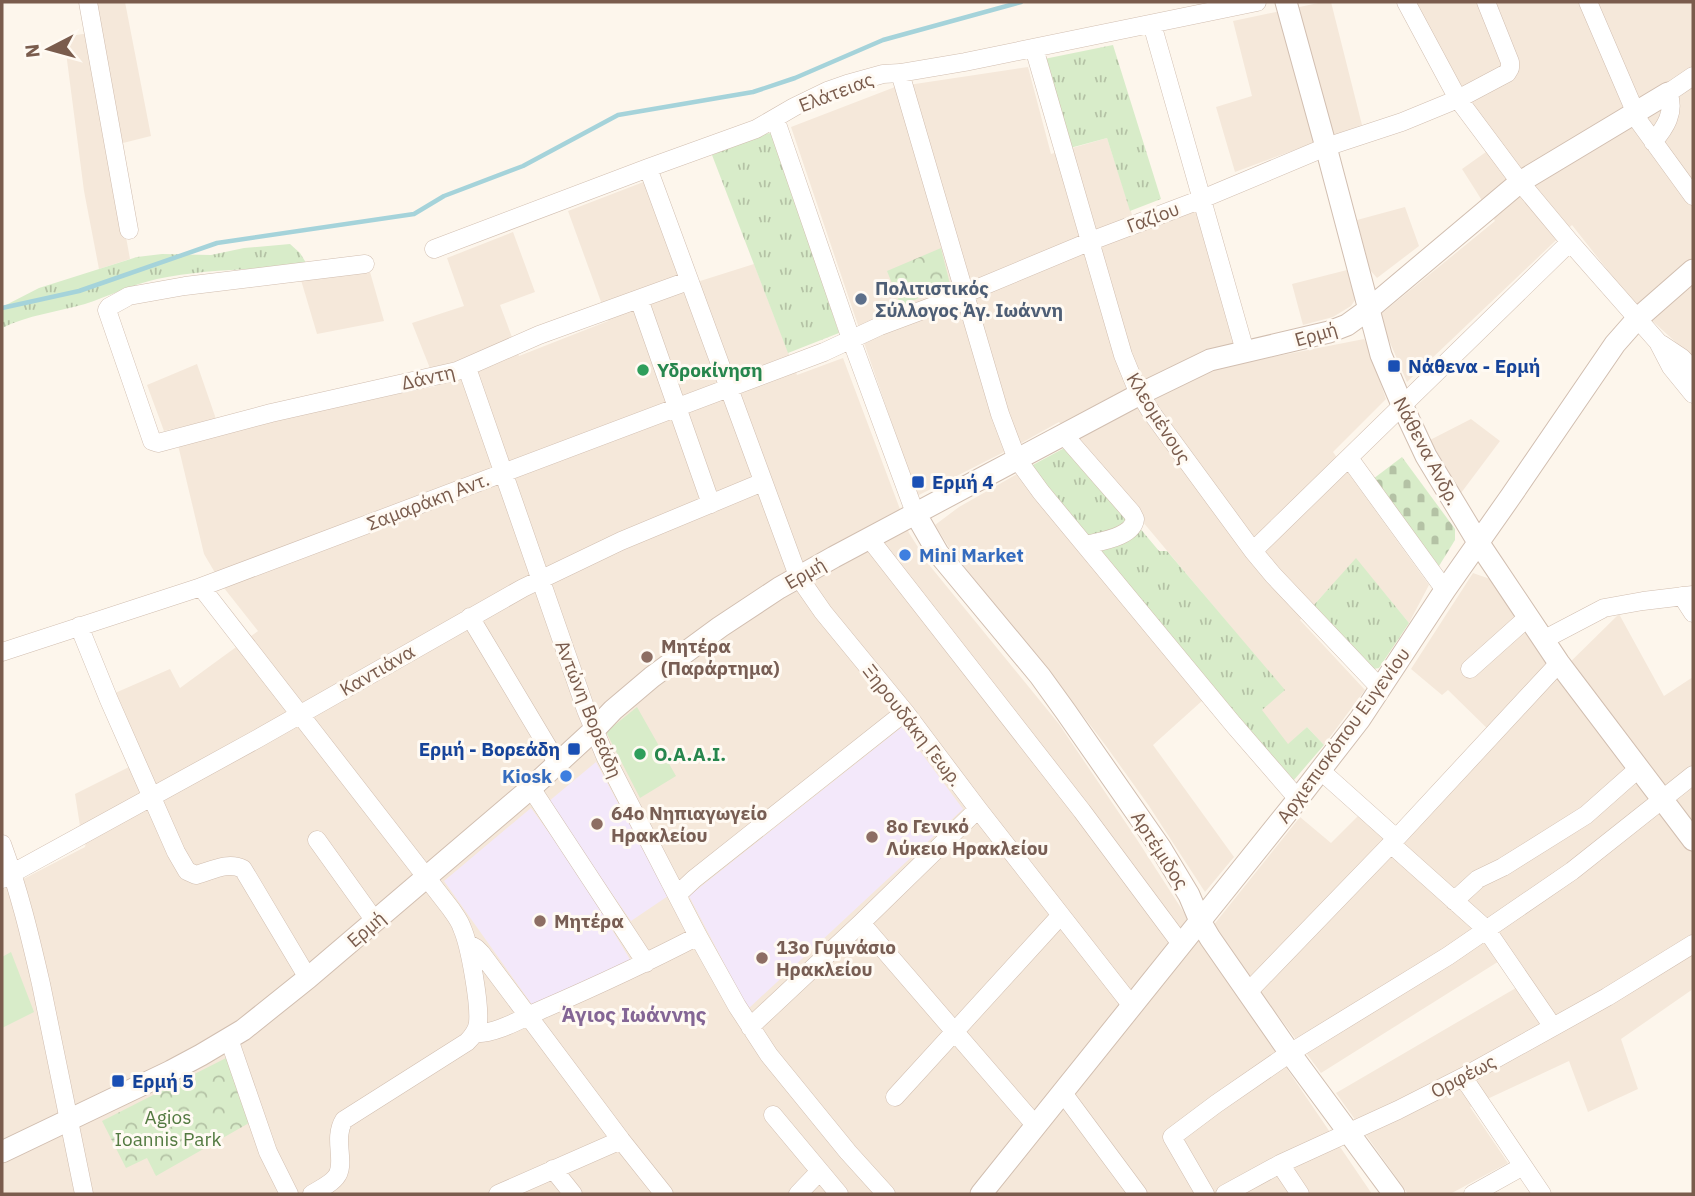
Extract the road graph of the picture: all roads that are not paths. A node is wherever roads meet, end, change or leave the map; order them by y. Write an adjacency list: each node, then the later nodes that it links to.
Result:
1 (88, 2): 21 (street)
2 (1257, 2): 7 (street, Ελάτειας)
3 (1286, 2): 16 (street, Νάθενα Ανδρ.)
4 (1406, 2): 12 (street)
5 (1486, 2): 12 (street, Γαζίου)
6 (1588, 2): 13 (street)
7 (1152, 24): 8 (street, Ελάτειας); 20 (street)
8 (1034, 48): 9 (street, Ελάτειας); 22 (street, Κλεομένους)
9 (900, 73): 14 (street, Ελάτειας); 28 (street)
10 (1693, 76): 11 (street)
11 (1668, 93): 13 (street, Ερμή); 15 (street)
12 (1458, 99): 16 (street, Γαζίου); 18 (street)
13 (1635, 112): 15 (street); 18 (street, Ερμή)
14 (775, 118): 17 (street, Ελάτειας); 32 (street)
15 (1653, 142): 19 (street)
16 (1326, 147): 20 (street, Γαζίου); 30 (street, Νάθενα Ανδρ.)
17 (648, 168): 24 (street, Ελάτειας); 27 (street, Ξηρουδάκη Γεωρ.)
18 (1520, 182): 23 (street); 30 (street, Ερμή)
19 (1693, 196)
20 (1202, 199): 22 (street, Γαζίου); 34 (street)
21 (129, 230)
22 (1091, 241): 28 (street, Γαζίου); 38 (street, Κλεομένους)
23 (1570, 242): 31 (street); 41 (street)
24 (434, 249)
25 (365, 264): 35 (street, Δάντη)
26 (1693, 270): 31 (street, Αρχιεπισκόπου Ευγενίου)
27 (688, 281): 29 (street, Δάντη); 37 (street, Ξηρουδάκη Γεωρ.)
28 (964, 293): 32 (street, Γαζίου); 44 (street)
29 (639, 299): 35 (street, Δάντη); 40 (street)
30 (1369, 309): 34 (street, Ερμή); 41 (street, Νάθενα Ανδρ.)
31 (1637, 319): 33 (street); 50 (street, Αρχιεπισκόπου Ευγενίου)
32 (850, 339): 37 (street, Σαμαράκη Αντ.); 48 (street)
33 (1658, 342): 36 (street); 39 (street)
34 (1245, 351): 38 (street, Ερμή)
35 (467, 368): 45 (street, Αντώνη Βορεάδη)
36 (1693, 370)
37 (729, 388): 40 (street, Σαμαράκη Αντ.); 46 (street, Ξηρουδάκη Γεωρ.)
38 (1140, 394): 42 (street, Ερμή); 52 (street, Κλεομένους)
39 (1693, 394)
40 (677, 407): 45 (street, Σαμαράκη Αντ.); 47 (street)
41 (1403, 407): 43 (street); 50 (street, Νάθενα Ανδρ.)
42 (1064, 435): 44 (street, Ερμή); 51 (street)
43 (1349, 458): 52 (street); 56 (street)
44 (1017, 459): 48 (street, Ερμή); 51 (street)
45 (504, 473): 54 (street, Αντώνη Βορεάδη); 55 (street, Σαμαράκη Αντ.)
46 (763, 482): 47 (street, Καντιάνα); 53 (street, Ξηρουδάκη Γεωρ.)
47 (711, 504): 54 (street, Καντιάνα)
48 (915, 513): 49 (street, Ερμή); 89 (street, Αρτέμιδος)
49 (869, 538): 53 (street, Ερμή); 94 (street)
50 (1478, 542): 56 (street, Αρχιεπισκόπου Ευγενίου); 60 (street, Νάθενα Ανδρ.)
51 (1086, 545): 76 (street)
52 (1253, 551): 66 (street, Κλεομένους)
53 (799, 576): 67 (street, Ξηρουδάκη Γεωρ.); 69 (street, Ερμή)
54 (540, 579): 59 (street, Καντιάνα); 69 (street, Αντώνη Βορεάδη)
55 (201, 587): 61 (street, Σαμαράκη Αντ.); 68 (street)
56 (1445, 590): 66 (street, Αρχιεπισκόπου Ευγενίου)
57 (1687, 596): 58 (street); 62 (street)
58 (1693, 613)
59 (470, 617): 68 (street, Καντιάνα); 70 (street)
60 (1528, 617): 62 (street, Νάθενα Ανδρ.); 65 (street)
61 (79, 626): 63 (street, Σαμαράκη Αντ.); 75 (street)
62 (1543, 640): 64 (street, Νάθενα Ανδρ.)
63 (2, 652)
64 (1559, 663): 71 (street, Νάθενα Ανδρ.); 81 (street)
65 (1470, 669)
66 (1381, 689): 72 (street, Αρχιεπισκόπου Ευγενίου)
67 (905, 712): 78 (street, Ξηρουδάκη Γεωρ.); 85 (street)
68 (300, 714): 75 (street, Καντιάνα); 84 (street)
69 (594, 730): 70 (street, Ερμή); 85 (street, Αντώνη Βορεάδη)
70 (558, 764): 74 (street, Ερμή)
71 (1638, 769): 77 (street, Νάθενα Ανδρ.); 86 (street)
72 (1320, 771): 76 (street, Αρχιεπισκόπου Ευγενίου); 81 (street)
73 (1693, 775): 77 (street)
74 (531, 788): 84 (street, Ερμή); 96 (street)
75 (152, 797): 83 (street, Καντιάνα); 97 (street)
76 (1298, 799): 89 (street, Αρχιεπισκόπου Ευγενίου)
77 (1662, 800): 80 (street, Νάθενα Ανδρ.); 91 (street)
78 (978, 810): 87 (street, Ξηρουδάκη Γεωρ.); 90 (street)
79 (317, 840): 88 (street)
80 (1693, 840)
81 (1394, 841): 86 (street); 98 (street)
82 (2, 844): 83 (street)
83 (7, 876): 111 (street)
84 (426, 877): 88 (street, Ερμή); 93 (street)
85 (677, 895): 92 (street, Αντώνη Βορεάδη)
86 (1454, 901): 91 (street)
87 (1061, 915): 99 (street, Ξηρουδάκη Γεωρ.); 103 (street)
88 (376, 920): 97 (street, Ερμή)
89 (1200, 921): 94 (street, Αρχιεπισκόπου Ευγενίου); 98 (street, Αρτέμιδος)
90 (861, 923): 101 (street); 103 (street)
91 (1486, 929): 102 (street); 106 (street)
92 (698, 936): 96 (street); 101 (street, Αντώνη Βορεάδη)
93 (467, 943): 100 (street); 104 (street)
94 (1181, 944): 99 (street, Αρχιεπισκόπου Ευγενίου)
95 (1693, 944): 102 (street, Ορφέως)
96 (646, 963): 100 (street)
97 (308, 978): 105 (street, Ερμή)
98 (1248, 992): 106 (street, Αρτέμιδος)
99 (1132, 1006): 108 (street, Αρχιεπισκόπου Ευγενίου)
100 (527, 1016): 104 (street); 114 (street)
101 (750, 1027): 128 (street, Αντώνη Βορεάδη)
102 (1553, 1027): 107 (street, Ορφέως)
103 (954, 1032): 109 (street); 112 (street)
104 (475, 1033): 122 (street)
105 (229, 1039): 111 (street, Ερμή); 121 (street)
106 (1290, 1053): 113 (street, Αρτέμιδος); 131 (street)
107 (1463, 1077): 113 (street, Ορφέως); 117 (street)
108 (1063, 1093): 112 (street, Αρχιεπισκόπου Ευγενίου); 130 (street)
109 (895, 1097)
110 (773, 1115): 119 (street)
111 (68, 1121): 115 (street, Ερμή); 120 (street)
112 (1036, 1126): 129 (street, Αρχιεπισκόπου Ευγενίου)
113 (1349, 1134): 116 (street, Ορφέως); 134 (street, Αρτέμιδος)
114 (621, 1140): 118 (street); 125 (street)
115 (2, 1152)
116 (1280, 1164): 132 (street, Ορφέως); 133 (street)
117 (1523, 1166): 135 (street); 136 (street)
118 (553, 1169): 123 (street); 124 (street)
119 (820, 1172): 126 (street); 127 (street)
120 (84, 1194)
121 (289, 1194)
122 (312, 1194)
123 (498, 1194)
124 (573, 1194)
125 (664, 1194)
126 (798, 1194)
127 (839, 1194)
128 (886, 1194)
129 (981, 1194)
130 (1138, 1194)
131 (1205, 1194)
132 (1225, 1194)
133 (1300, 1194)
134 (1394, 1194)
135 (1473, 1194)
136 (1542, 1194)

